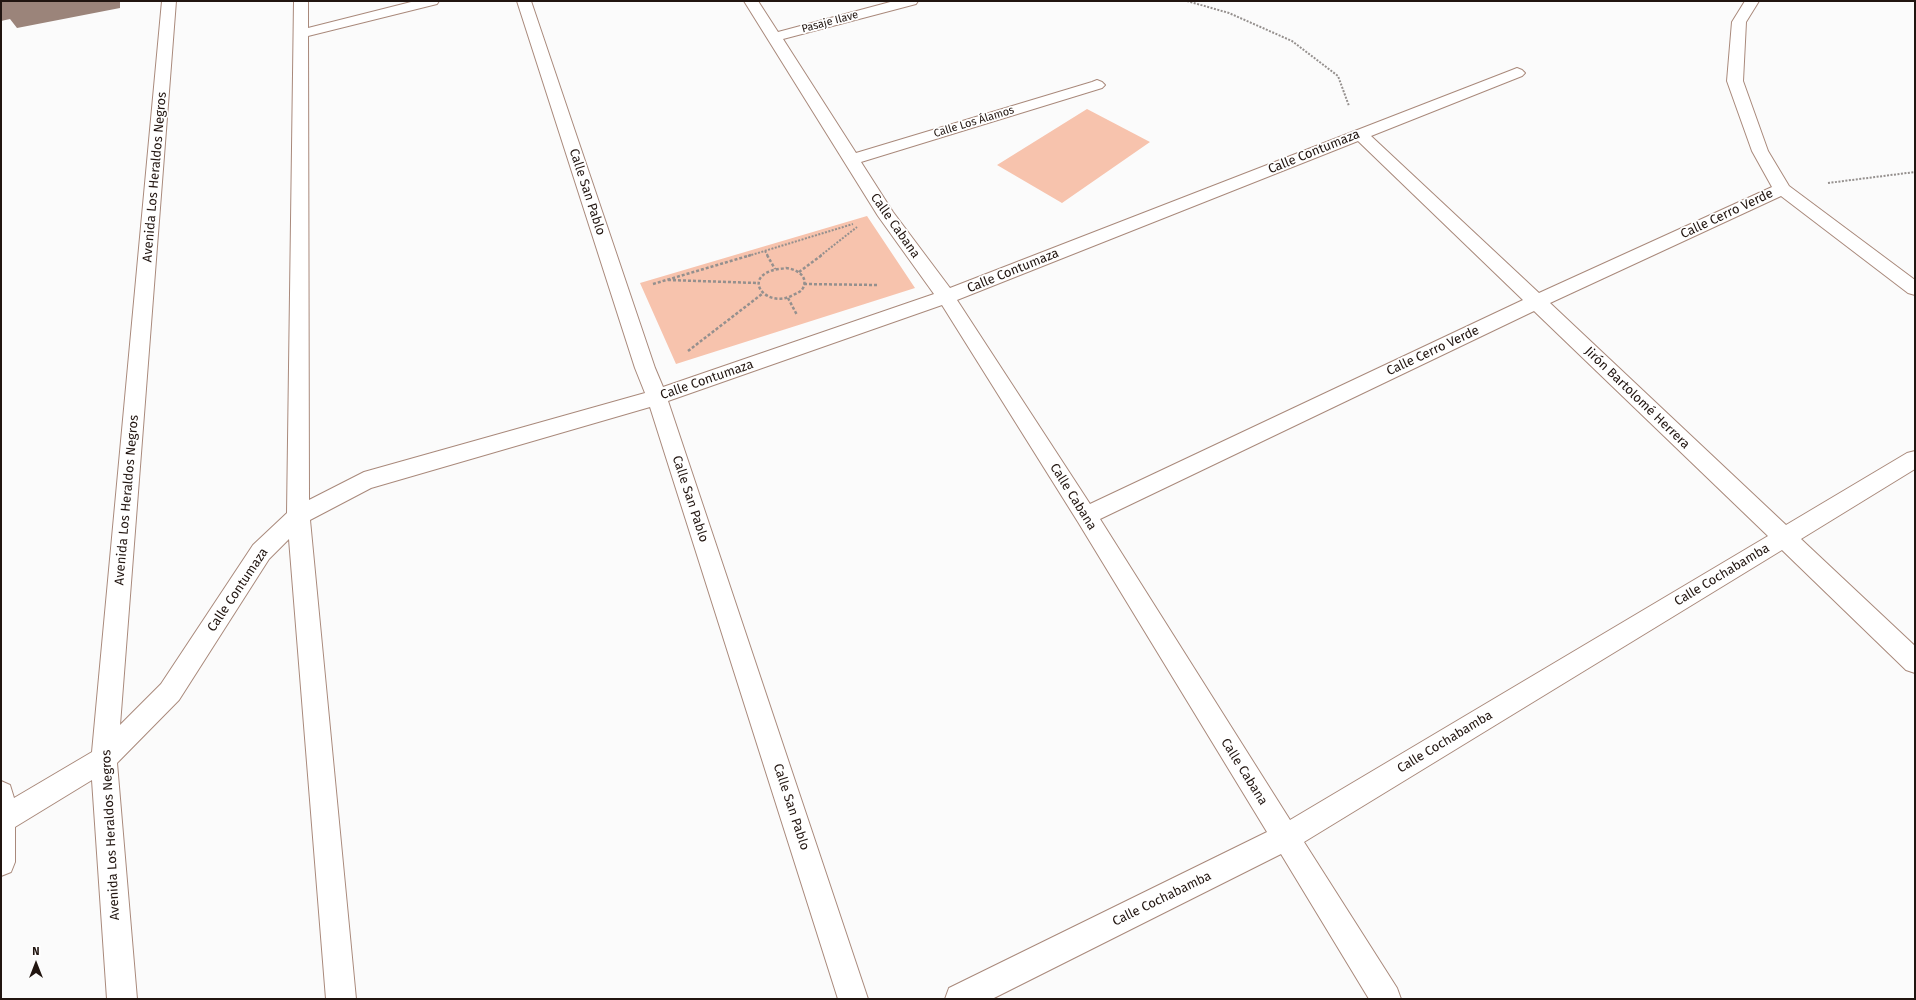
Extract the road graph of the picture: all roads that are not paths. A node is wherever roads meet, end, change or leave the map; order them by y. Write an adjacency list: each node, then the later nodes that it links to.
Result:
1 (169, 1): 24 (street, Avenida Los Heraldos Negros)
2 (301, 1): 8 (street)
3 (432, 1): 8 (street)
4 (524, 1): 18 (street, Calle San Pablo)
5 (751, 1): 9 (street, Calle Cabana)
6 (911, 1): 9 (street, Pasaje Ilave)
7 (1752, 1): 14 (street)
8 (300, 34): 20 (street)
9 (774, 37): 13 (street, Calle Cabana)
10 (1516, 73): 12 (street, Calle Contumaza)
11 (1097, 85): 13 (street, Calle Los Álamos)
12 (1360, 134): 16 (street, Calle Contumaza); 17 (street, Jirón Bartolomé Herrera)
13 (852, 160): 16 (street, Calle Cabana)
14 (1782, 188): 15 (street); 17 (street, Calle Cerro Verde)
15 (1915, 289)
16 (946, 297): 18 (street, Calle Contumaza); 21 (street, Calle Cabana)
17 (1536, 302): 21 (street, Calle Cerro Verde); 22 (street, Jirón Bartolomé Herrera)
18 (657, 397): 20 (street, Calle Contumaza); 31 (street, Calle San Pablo)
19 (1915, 459): 22 (street, Calle Cochabamba)
20 (298, 516): 24 (street, Calle Contumaza); 30 (street)
21 (1086, 516): 27 (street, Calle Cabana)
22 (1784, 538): 23 (street, Jirón Bartolomé Herrera); 27 (street, Calle Cochabamba)
23 (1915, 662)
24 (104, 759): 26 (street, Calle Contumaza); 29 (street, Avenida Los Heraldos Negros)
25 (1, 794): 26 (street)
26 (2, 821): 28 (street)
27 (1285, 838): 32 (street, Calle Cochabamba); 33 (street, Calle Cabana)
28 (1, 862)
29 (122, 999)
30 (341, 999)
31 (853, 999)
32 (960, 999)
33 (1386, 999)

